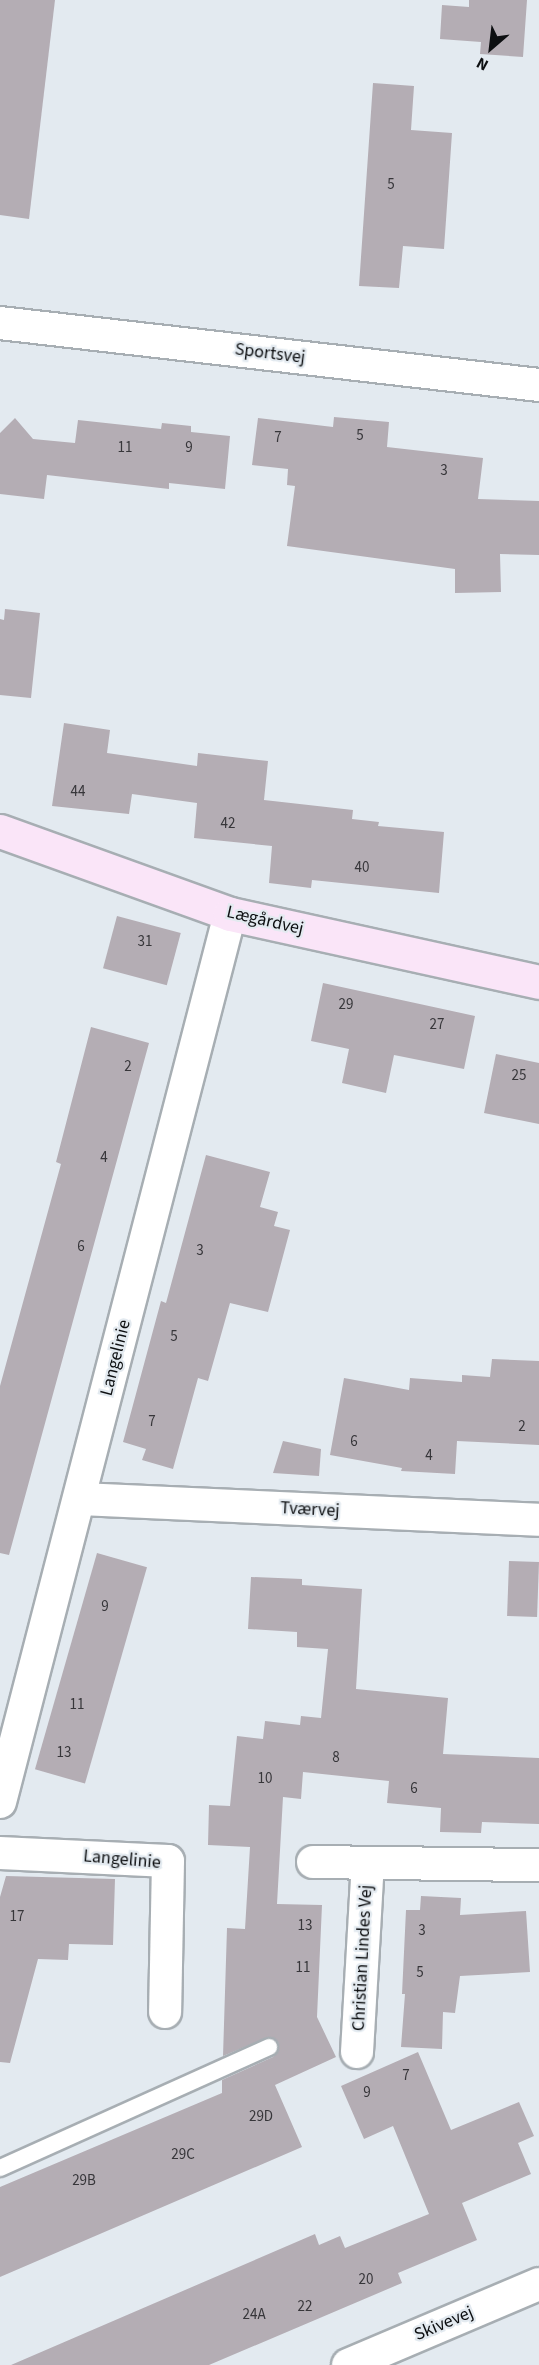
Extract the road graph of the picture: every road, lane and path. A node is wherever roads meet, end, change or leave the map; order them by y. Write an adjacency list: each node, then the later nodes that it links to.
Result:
1 (0, 323): 2 (street, Sportsvej)
2 (539, 385)
3 (0, 831): 4 (street, Lægårdvej)
4 (230, 914): 5 (street, Lægårdvej); 6 (street, Langelinie)
5 (539, 982)
6 (80, 1499): 7 (street, Tværvej); 8 (street, Langelinie)
7 (539, 1520)
8 (0, 1802)
9 (0, 1853): 13 (street, Langelinie)
10 (314, 1862): 11 (street, Christian Lindes Vej)
11 (368, 1864): 12 (street, Christian Lindes Vej); 15 (street, Christian Lindes Vej)
12 (539, 1865)
13 (165, 2012)
14 (269, 2048): 16 (lane)
15 (357, 2052)
16 (0, 2168)
17 (539, 2284): 18 (street, Skivevej)
18 (348, 2365)

